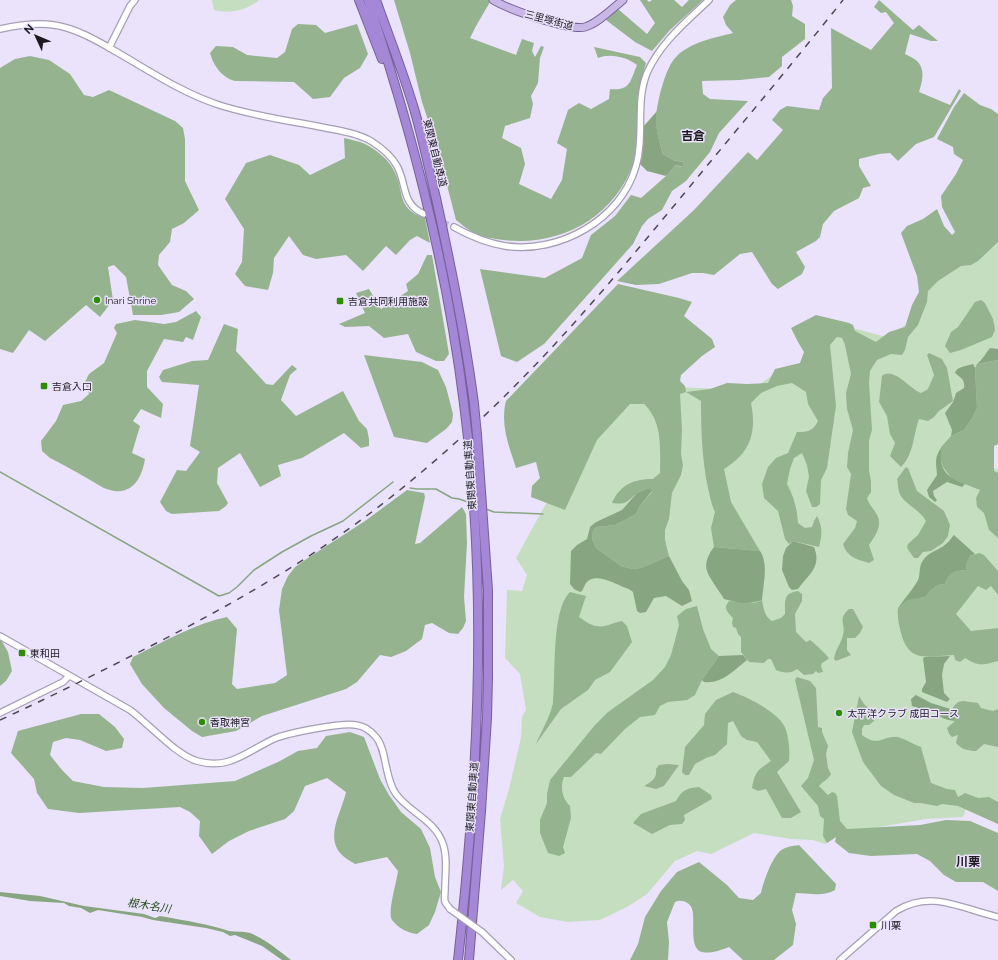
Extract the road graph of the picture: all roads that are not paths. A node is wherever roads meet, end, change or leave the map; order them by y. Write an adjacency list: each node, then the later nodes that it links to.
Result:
1 (135, 0): 10 (street)
2 (359, 0): 12 (highway)
3 (368, 0): 12 (highway, 東関東自動車道)
4 (376, 0): 11 (highway, 東関東自動車道)
5 (381, 0): 11 (highway)
6 (493, 0): 7 (main road, 三里塚街道)
7 (623, 0)
8 (709, 0): 14 (street)
9 (0, 29): 10 (street)
10 (109, 48): 13 (street)
11 (396, 54): 15 (highway, 東関東自動車道, bridge)
12 (412, 145): 15 (highway, 東関東自動車道, bridge)
13 (424, 214)
14 (454, 227)
15 (475, 460): 20 (highway, 東関東自動車道); 21 (highway, 東関東自動車道)
16 (0, 636): 17 (street)
17 (69, 676): 18 (street); 22 (street, bridge)
18 (0, 713)
19 (998, 917): 23 (street)
20 (458, 960)
21 (469, 960)
22 (511, 960)
23 (840, 960)

